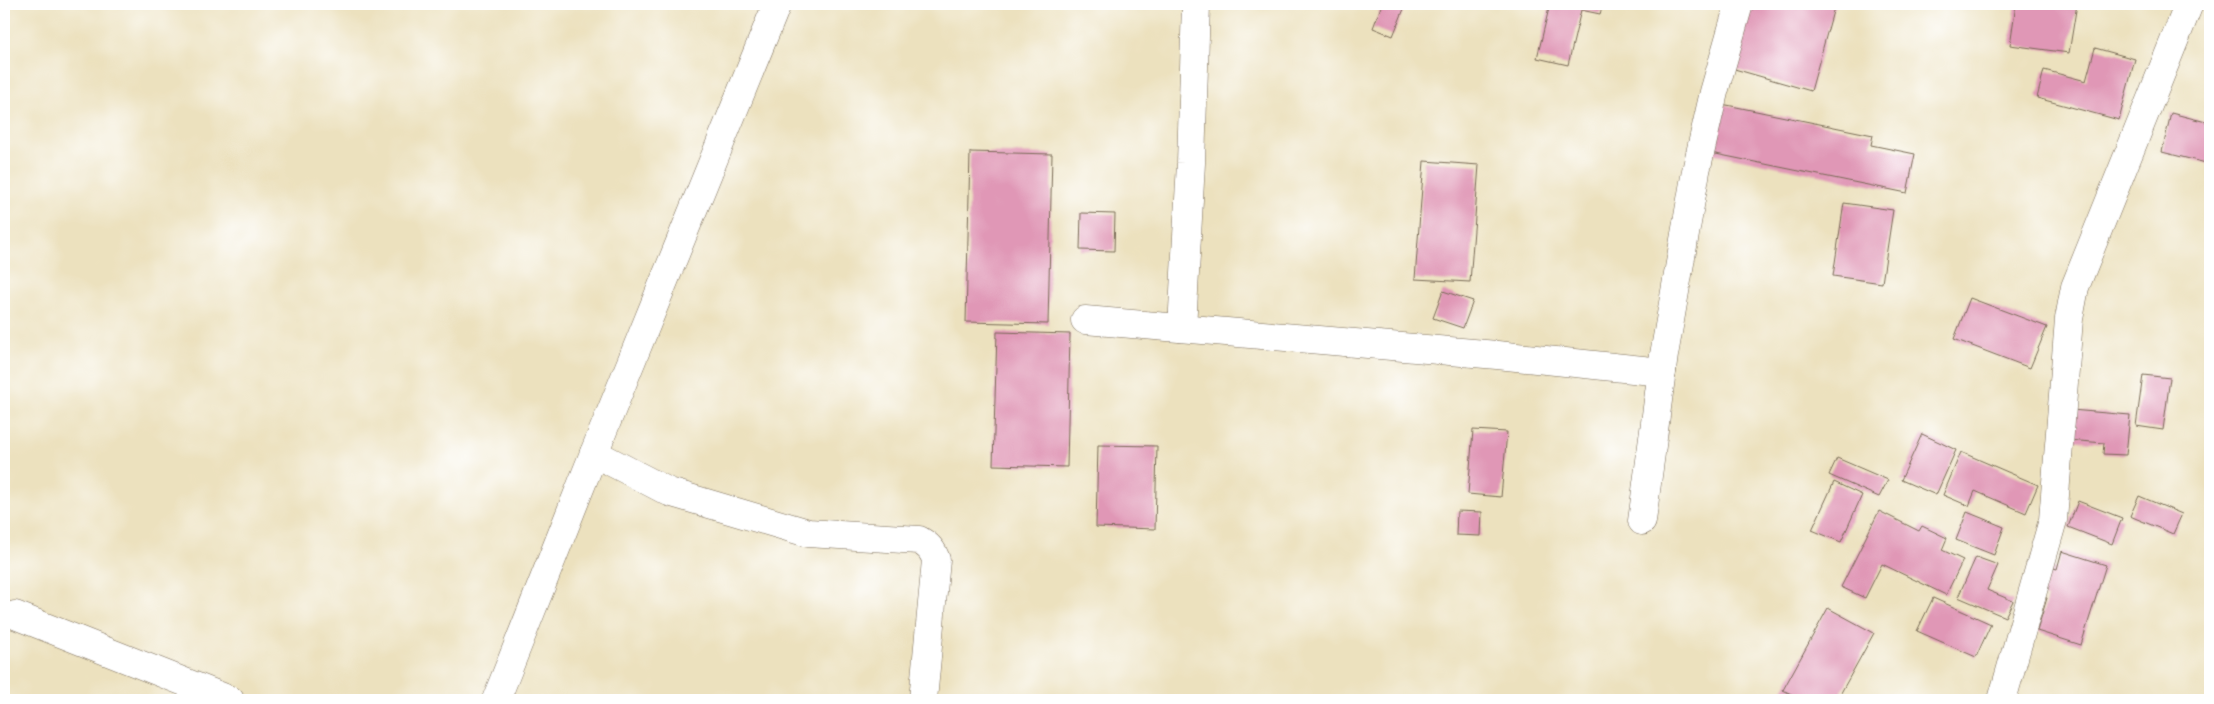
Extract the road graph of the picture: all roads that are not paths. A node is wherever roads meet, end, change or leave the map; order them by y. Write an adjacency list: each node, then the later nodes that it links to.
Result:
1 (777, 4): 10 (street)
2 (1196, 4): 8 (street)
3 (1739, 4): 9 (street)
4 (2189, 4): 16 (street)
5 (2204, 4): 6 (street)
6 (2210, 6)
7 (1085, 320): 8 (street)
8 (1182, 328): 9 (street)
9 (1662, 372): 11 (street)
10 (594, 453): 14 (street); 15 (street)
11 (1642, 521)
12 (15, 616): 13 (street)
13 (230, 700)
14 (496, 700)
15 (923, 700)
16 (2002, 700)

